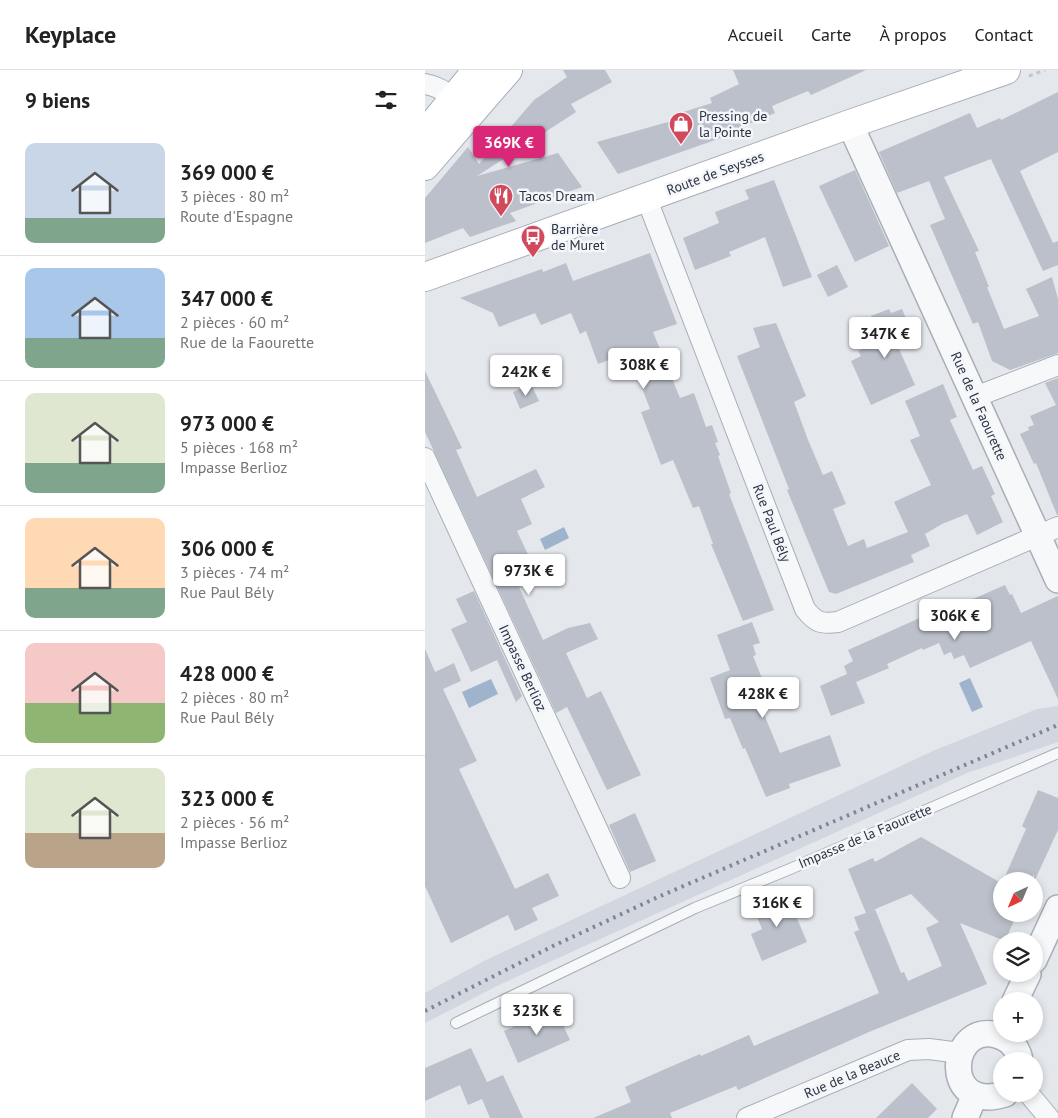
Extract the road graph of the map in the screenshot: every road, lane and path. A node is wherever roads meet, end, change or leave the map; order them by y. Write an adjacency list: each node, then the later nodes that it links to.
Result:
1 (477, 70): 5 (main road)
2 (508, 70): 5 (main road)
3 (1006, 70): 6 (main road, Route de Seysses)
4 (425, 84): 5 (street)
5 (459, 110): 7 (main road)
6 (850, 124): 8 (main road, Route de Seysses); 11 (street, Rue de la Faourette)
7 (428, 150)
8 (647, 198): 9 (main road, Route de Seysses); 13 (street, Rue Paul Bély)
9 (425, 277)
10 (1058, 365): 11 (street)
11 (975, 397): 13 (street, Rue de la Faourette)
12 (425, 458): 16 (street, Impasse Berlioz)
13 (1048, 531): 14 (street, Rue de la Faourette)
14 (1058, 580)
15 (1058, 753): 19 (lane, Impasse de la Faourette)
16 (620, 878)
17 (1058, 908): 18 (street)
18 (1043, 940)
19 (457, 1023)
20 (993, 1034): 22 (street)
21 (1009, 1042): 23 (street)
22 (960, 1052): 24 (street); 27 (street, Rue de la Beauce)
23 (1016, 1052)
24 (975, 1095): 25 (street); 28 (street)
25 (993, 1098)
26 (1036, 1102): 29 (street)
27 (747, 1118)
28 (965, 1118)
29 (1049, 1118)

